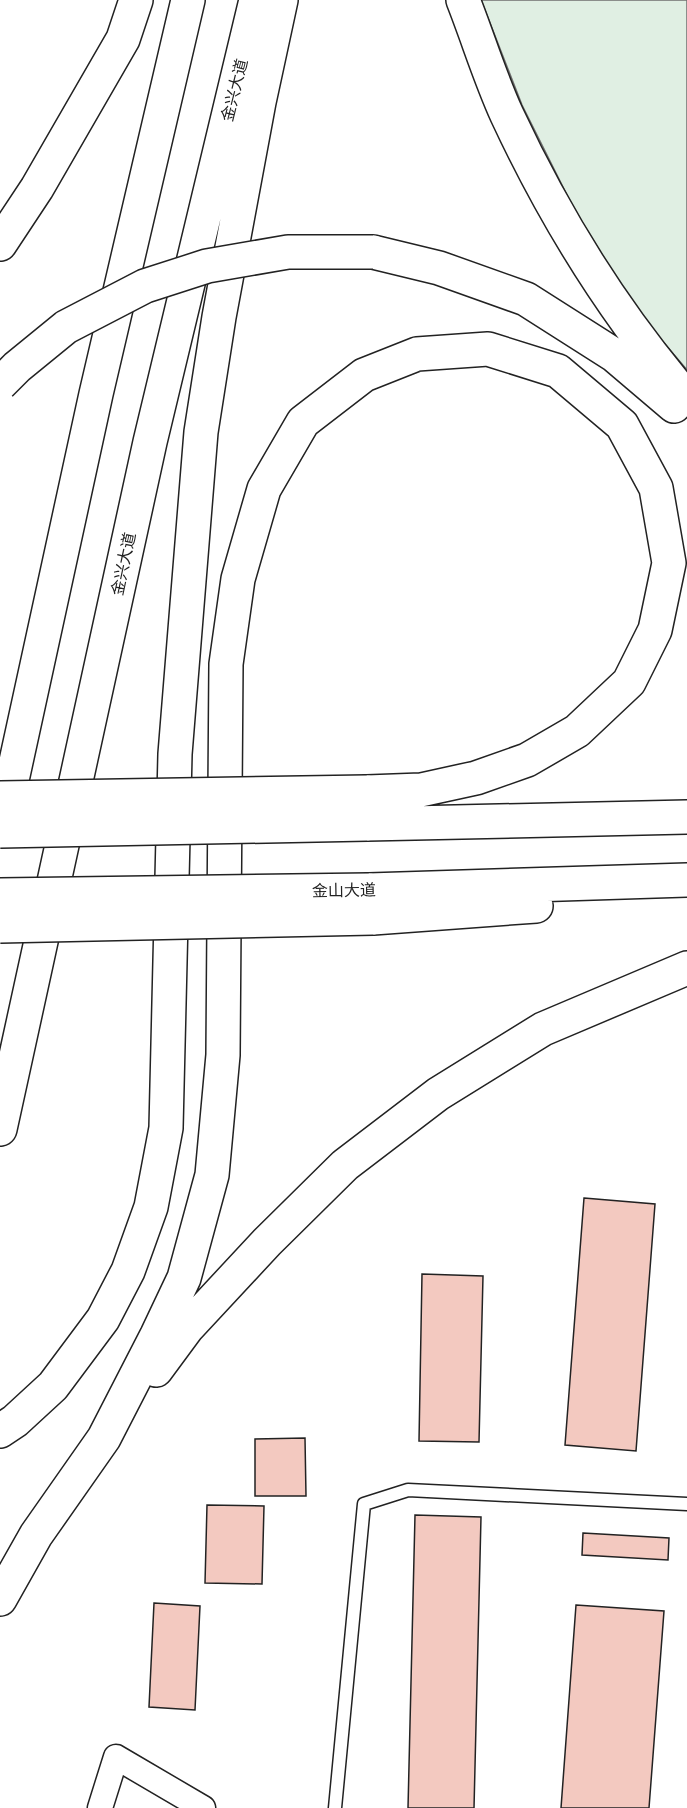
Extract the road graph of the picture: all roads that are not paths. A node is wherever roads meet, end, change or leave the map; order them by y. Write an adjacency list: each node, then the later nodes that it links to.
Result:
1 (136, 0): 6 (highway)
2 (188, 0): 12 (highway)
3 (256, 0): 18 (highway, 金兴大道)
4 (281, 0): 19 (highway)
5 (463, 0): 8 (highway)
6 (0, 244)
7 (0, 384): 9 (highway, bridge)
8 (687, 398)
9 (687, 416)
10 (0, 798): 20 (highway, bridge)
11 (687, 817): 12 (highway, bridge)
12 (0, 833)
13 (687, 880): 15 (highway, 金山大道)
14 (0, 895): 15 (highway, 金山大道, bridge)
15 (371, 904): 16 (highway, bridge)
16 (0, 926)
17 (687, 968): 20 (highway)
18 (0, 1130)
19 (0, 1431)
20 (104, 1438): 22 (highway)
21 (687, 1504): 25 (lane)
22 (0, 1599)
23 (100, 1808): 24 (street)
24 (203, 1808)
25 (335, 1808)

